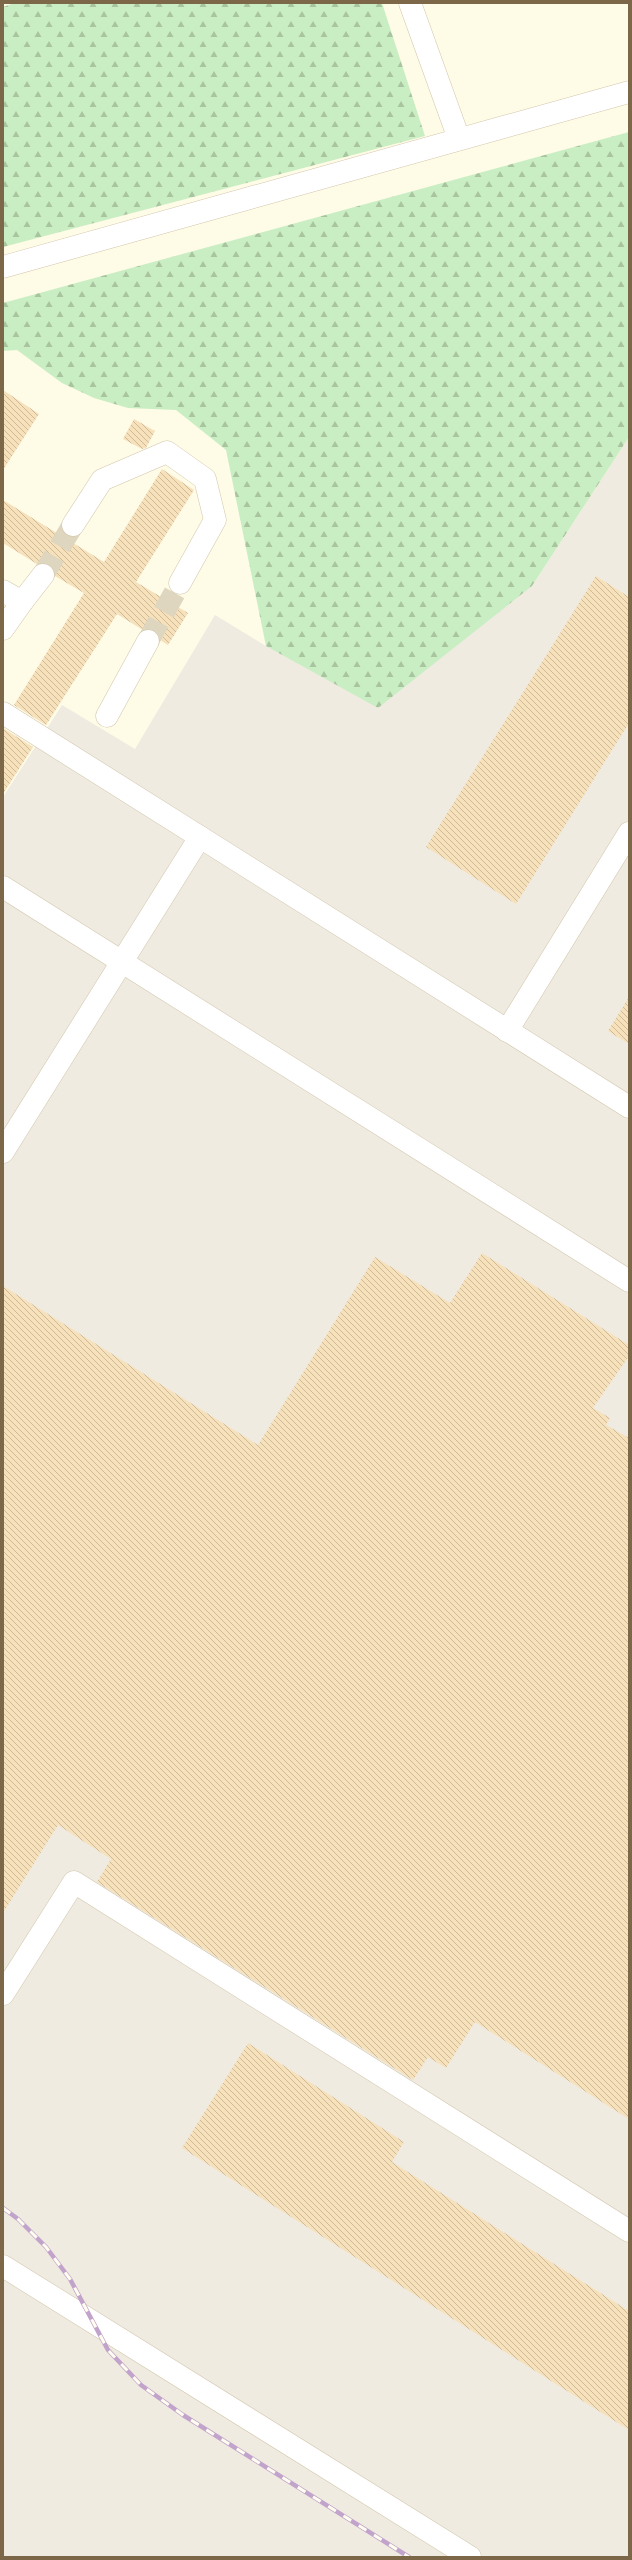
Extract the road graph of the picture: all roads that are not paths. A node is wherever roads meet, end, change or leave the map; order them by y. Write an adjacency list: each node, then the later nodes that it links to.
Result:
1 (410, 3): 3 (lane)
2 (629, 92): 3 (lane)
3 (459, 139): 4 (lane)
4 (3, 267)
5 (73, 525): 7 (lane)
6 (44, 575): 9 (lane)
7 (180, 583)
8 (3, 591): 9 (lane)
9 (22, 602): 10 (lane)
10 (3, 629)
11 (148, 642): 13 (lane)
12 (3, 713): 15 (lane)
13 (107, 716)
14 (629, 833): 18 (lane)
15 (200, 837): 17 (lane); 18 (lane)
16 (3, 887): 17 (lane)
17 (121, 960): 20 (lane); 21 (lane)
18 (507, 1031): 19 (lane)
19 (629, 1107)
20 (7, 1139)
21 (629, 1281)
22 (3, 1994): 23 (lane)
23 (629, 2230)
24 (3, 2266): 25 (lane)
25 (470, 2557)

